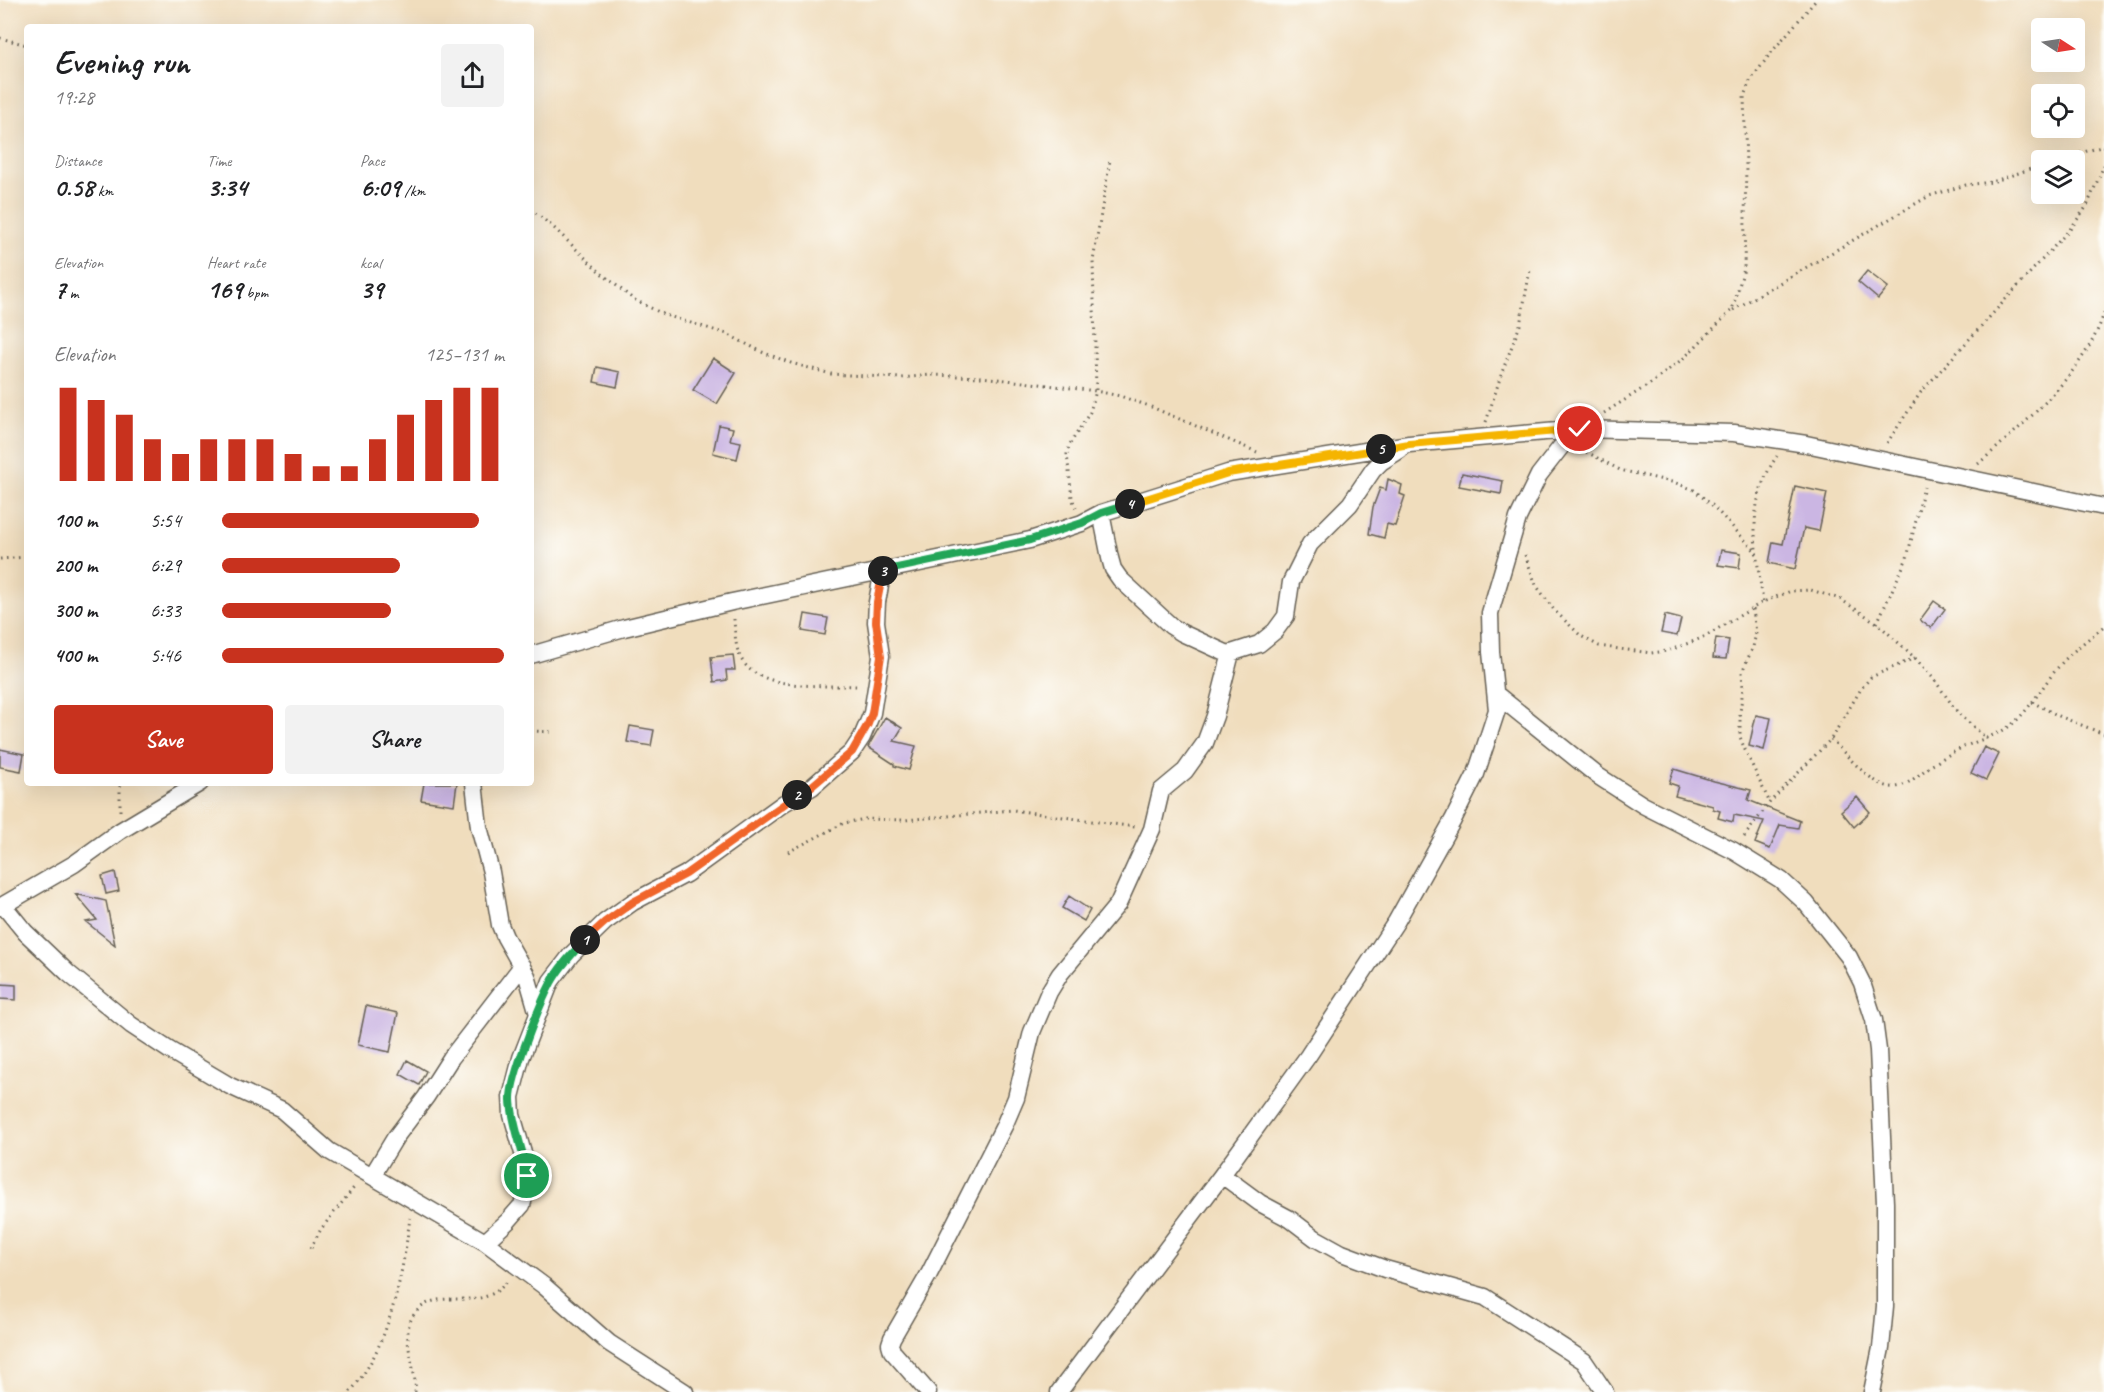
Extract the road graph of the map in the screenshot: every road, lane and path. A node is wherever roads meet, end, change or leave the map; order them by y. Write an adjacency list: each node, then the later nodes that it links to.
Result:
1 (1816, 0): 11 (path)
2 (0, 38): 3 (path)
3 (24, 44)
4 (2104, 146): 5 (path)
5 (2085, 152)
6 (1110, 160): 13 (path)
7 (2104, 165): 18 (path)
8 (2031, 169): 11 (path)
9 (534, 211): 13 (path)
10 (1530, 270): 15 (path)
11 (1732, 310): 14 (path)
12 (2104, 313): 21 (path)
13 (1096, 391): 19 (path); 24 (path)
14 (1574, 434): 15 (street); 16 (street); 26 (path); 39 (street)
15 (1482, 439): 17 (street)
16 (1790, 442): 18 (street); 26 (path)
17 (1409, 444): 19 (street); 36 (street)
18 (1876, 459): 20 (street)
19 (1285, 464): 23 (street)
20 (1930, 471): 21 (street); 33 (path)
21 (1963, 477): 22 (street)
22 (2104, 507)
23 (1101, 513): 24 (street); 36 (street)
24 (1082, 523): 29 (street)
25 (1524, 547): 32 (path)
26 (1757, 553): 31 (path)
27 (24, 557): 28 (path)
28 (0, 559)
29 (883, 570): 30 (street); 38 (street)
30 (732, 602): 35 (street); 38 (path)
31 (1763, 602): 32 (path); 33 (path)
32 (1753, 609): 49 (path)
33 (1877, 623): 37 (path)
34 (2104, 626): 40 (path)
35 (534, 654)
36 (1230, 655): 50 (street)
37 (1915, 658): 44 (path); 45 (path)
38 (875, 687): 56 (street)
39 (1497, 695): 52 (street); 58 (street)
40 (2032, 702): 43 (path); 45 (path)
41 (534, 730): 42 (path)
42 (552, 732)
43 (2104, 734)
44 (1831, 739): 45 (path); 49 (path)
45 (1987, 739)
46 (120, 786): 51 (path)
47 (195, 786): 51 (street)
48 (474, 786): 55 (street)
49 (1770, 802): 52 (path)
50 (1152, 829): 53 (path); 66 (street)
51 (120, 831): 54 (street)
52 (1734, 851): 69 (street)
53 (788, 852)
54 (2, 906): 57 (street)
55 (522, 966): 56 (street); 57 (street)
56 (538, 1014): 60 (street)
57 (369, 1174): 59 (street); 61 (path)
58 (1222, 1175): 67 (street); 68 (street)
59 (412, 1198): 60 (street); 63 (path)
60 (485, 1242): 62 (street)
61 (311, 1248)
62 (516, 1266): 64 (path); 65 (street)
63 (350, 1392)
64 (415, 1392)
65 (685, 1392)
66 (928, 1392)
67 (1059, 1392)
68 (1605, 1392)
69 (1872, 1392)

